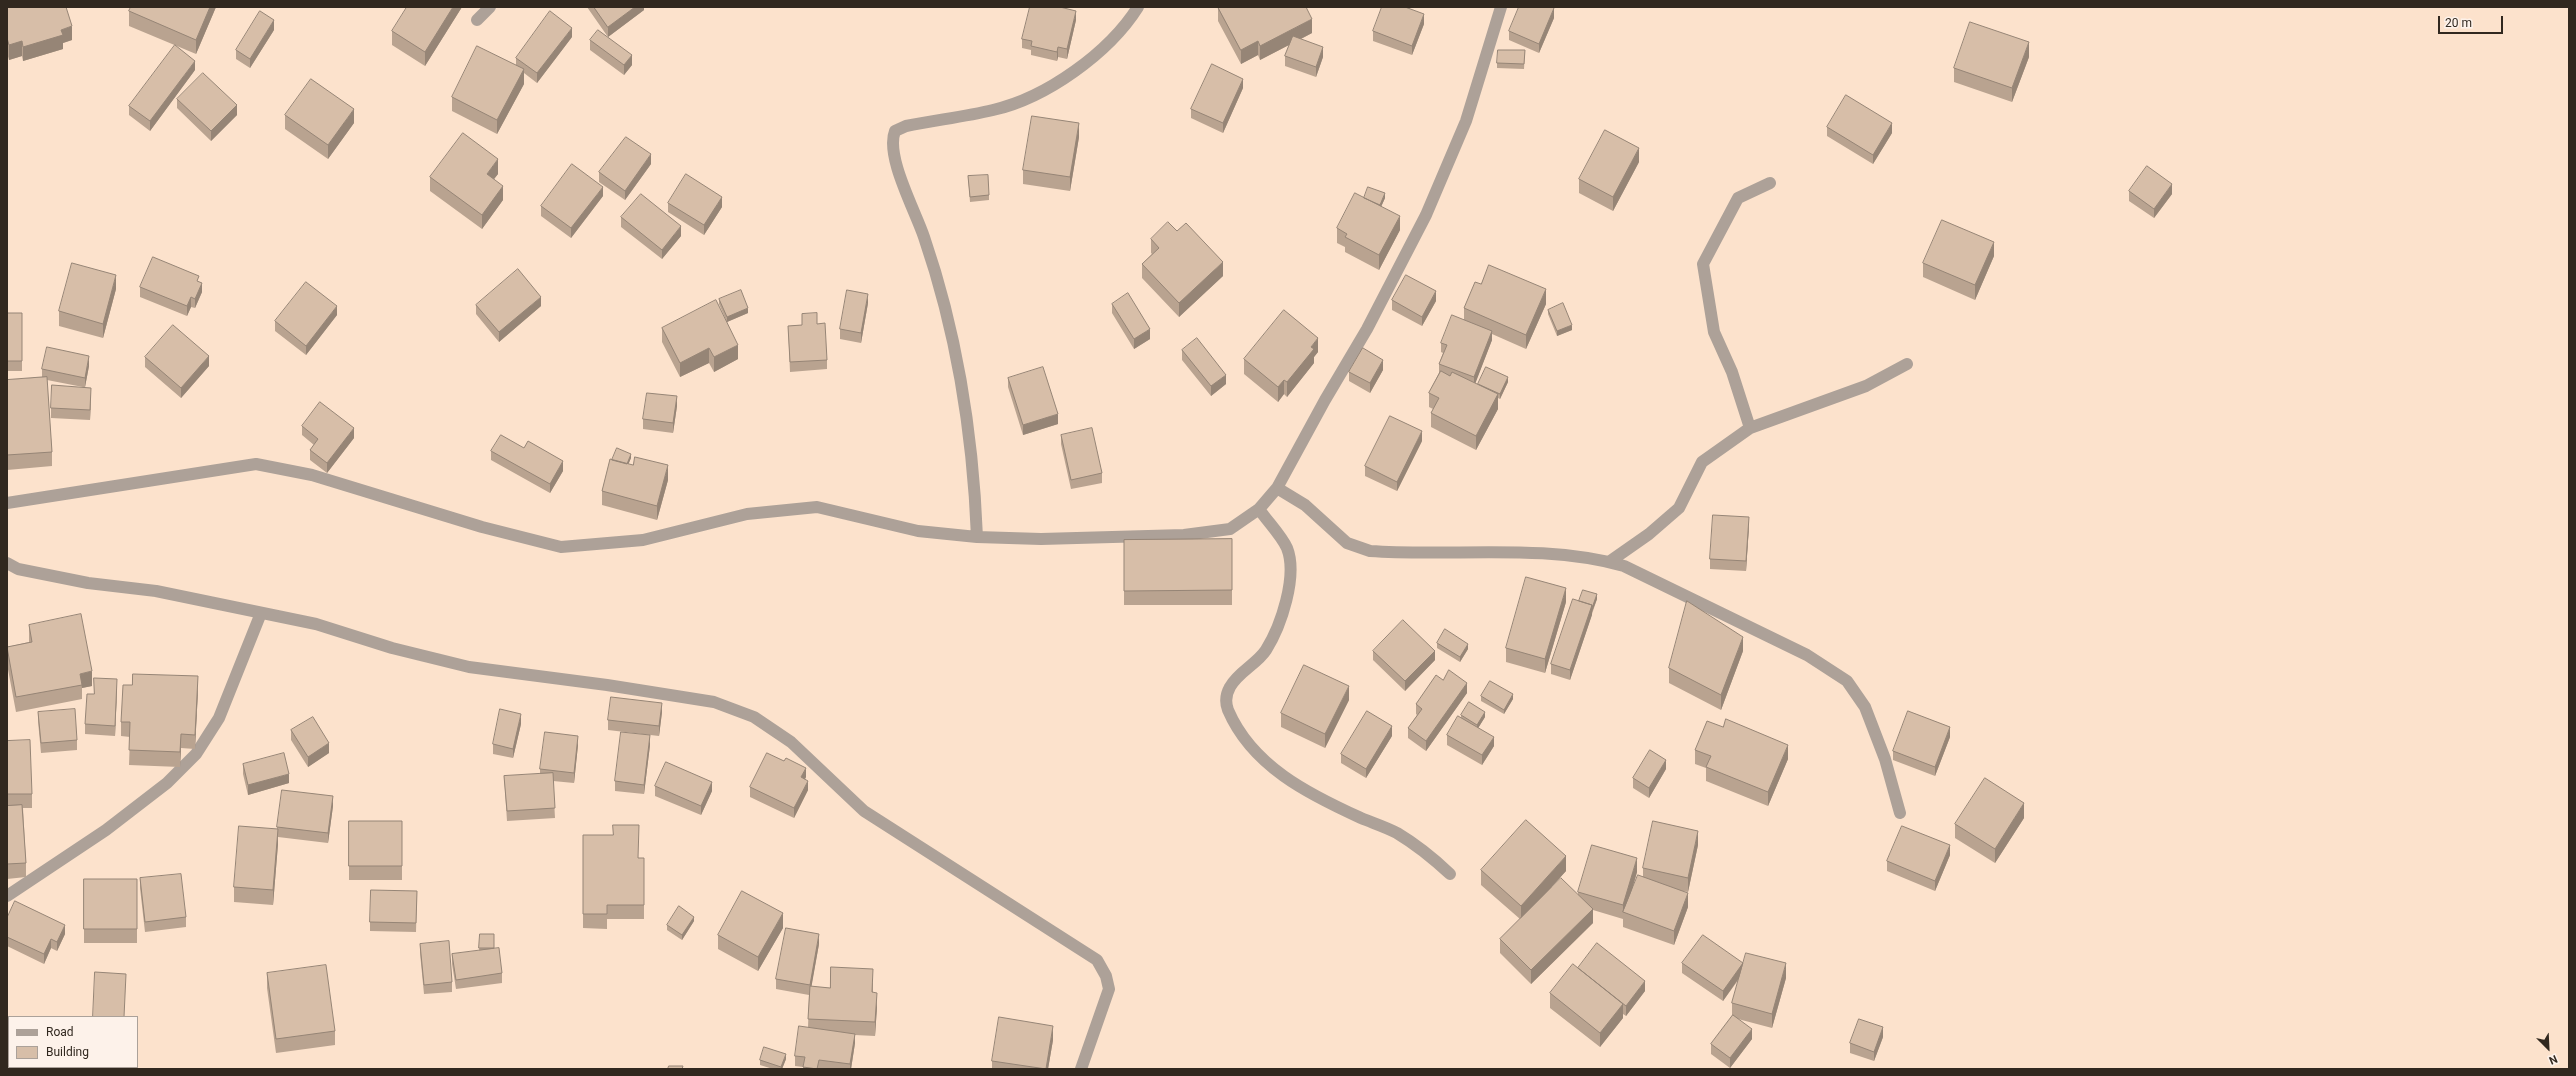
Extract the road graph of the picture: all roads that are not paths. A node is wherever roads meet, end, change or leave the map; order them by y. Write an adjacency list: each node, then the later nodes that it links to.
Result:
1 (490, 7): 4 (street)
2 (1138, 7): 11 (street)
3 (1501, 7): 8 (street)
4 (477, 20)
5 (1770, 183): 7 (street)
6 (1907, 364): 7 (street)
7 (1750, 428): 12 (street)
8 (1278, 488): 10 (street); 12 (street)
9 (7, 503): 11 (street)
10 (1259, 509): 11 (street); 16 (street)
11 (977, 537)
12 (1610, 562): 15 (street)
13 (7, 563): 14 (street)
14 (261, 613): 17 (street); 18 (street)
15 (1900, 813)
16 (1450, 874)
17 (7, 896)
18 (1081, 1069)

